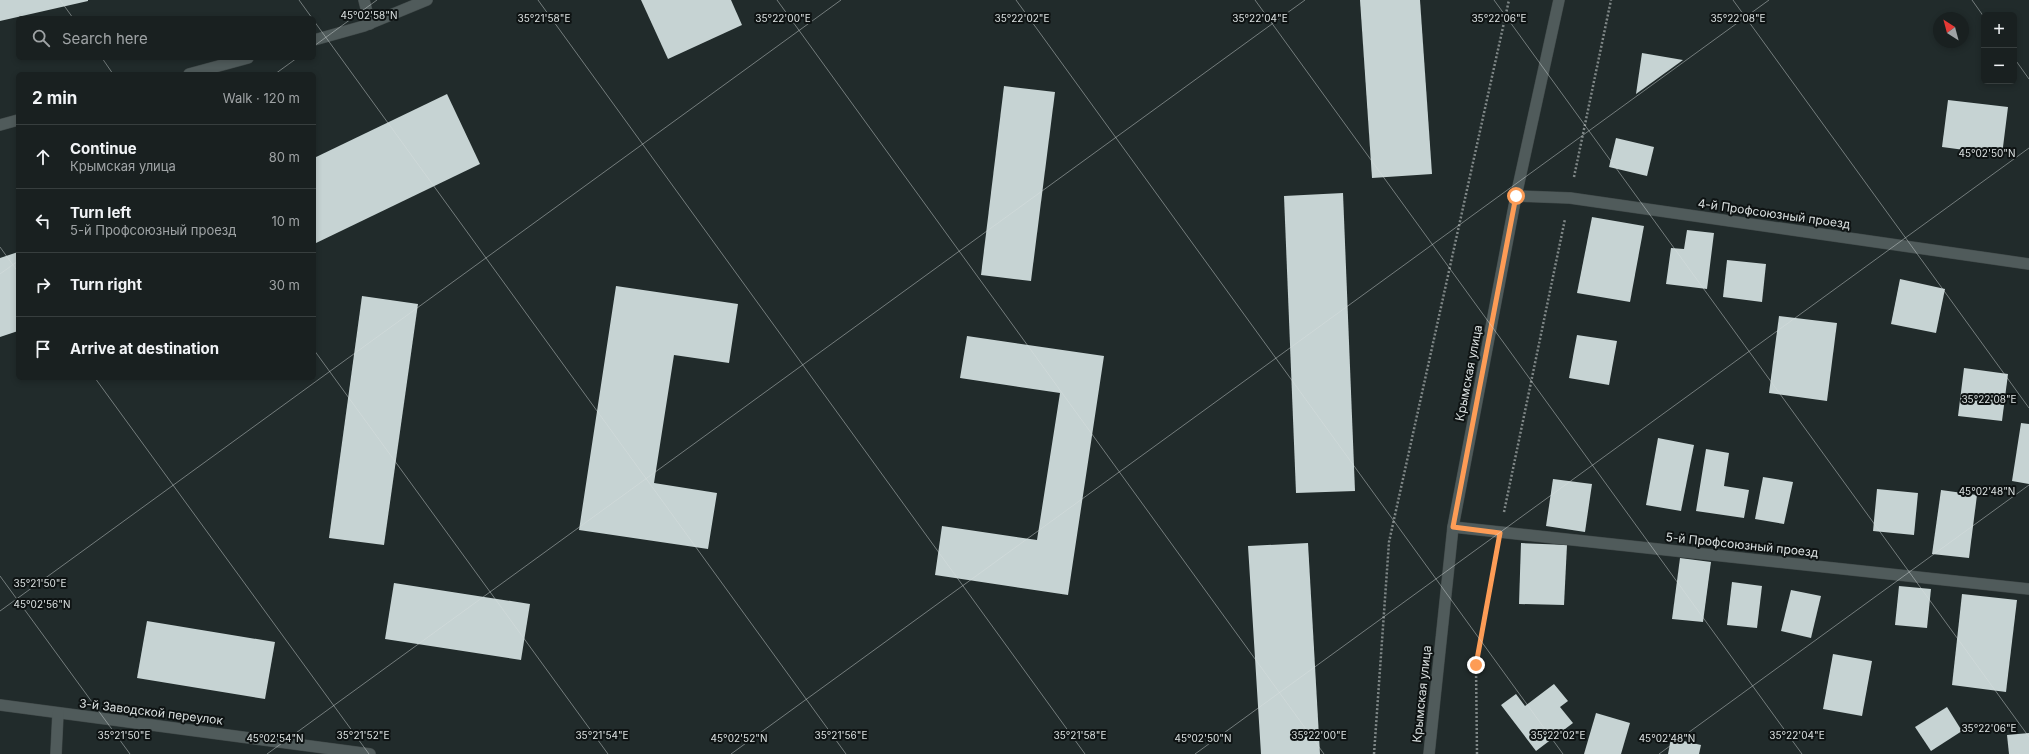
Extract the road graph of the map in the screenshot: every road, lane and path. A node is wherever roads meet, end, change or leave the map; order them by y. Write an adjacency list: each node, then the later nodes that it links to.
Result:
1 (364, 0): 6 (street)
2 (427, 0): 6 (street)
3 (1509, 0): 22 (path)
4 (1559, 0): 12 (street, Крымская улица)
5 (1611, 0): 13 (path)
6 (370, 24): 7 (street)
7 (316, 39)
8 (241, 60): 9 (street)
9 (196, 72)
10 (16, 121): 11 (street)
11 (0, 125)
12 (1516, 196): 13 (street, 4-й Профсоюзный проезд); 15 (street, Крымская улица)
13 (1570, 198): 14 (street, 4-й Профсоюзный проезд); 16 (path)
14 (2029, 264)
15 (1453, 527): 16 (street, 5-й Профсоюзный проезд); 23 (street, Крымская улица)
16 (1500, 533): 17 (street, 5-й Профсоюзный проезд); 24 (path)
17 (2029, 589)
18 (0, 705): 19 (street, 3-й Заводской переулок)
19 (58, 713): 20 (street); 21 (street, 3-й Заводской переулок)
20 (56, 754)
21 (370, 754)
22 (1374, 754)
23 (1429, 754)
24 (1477, 754)

